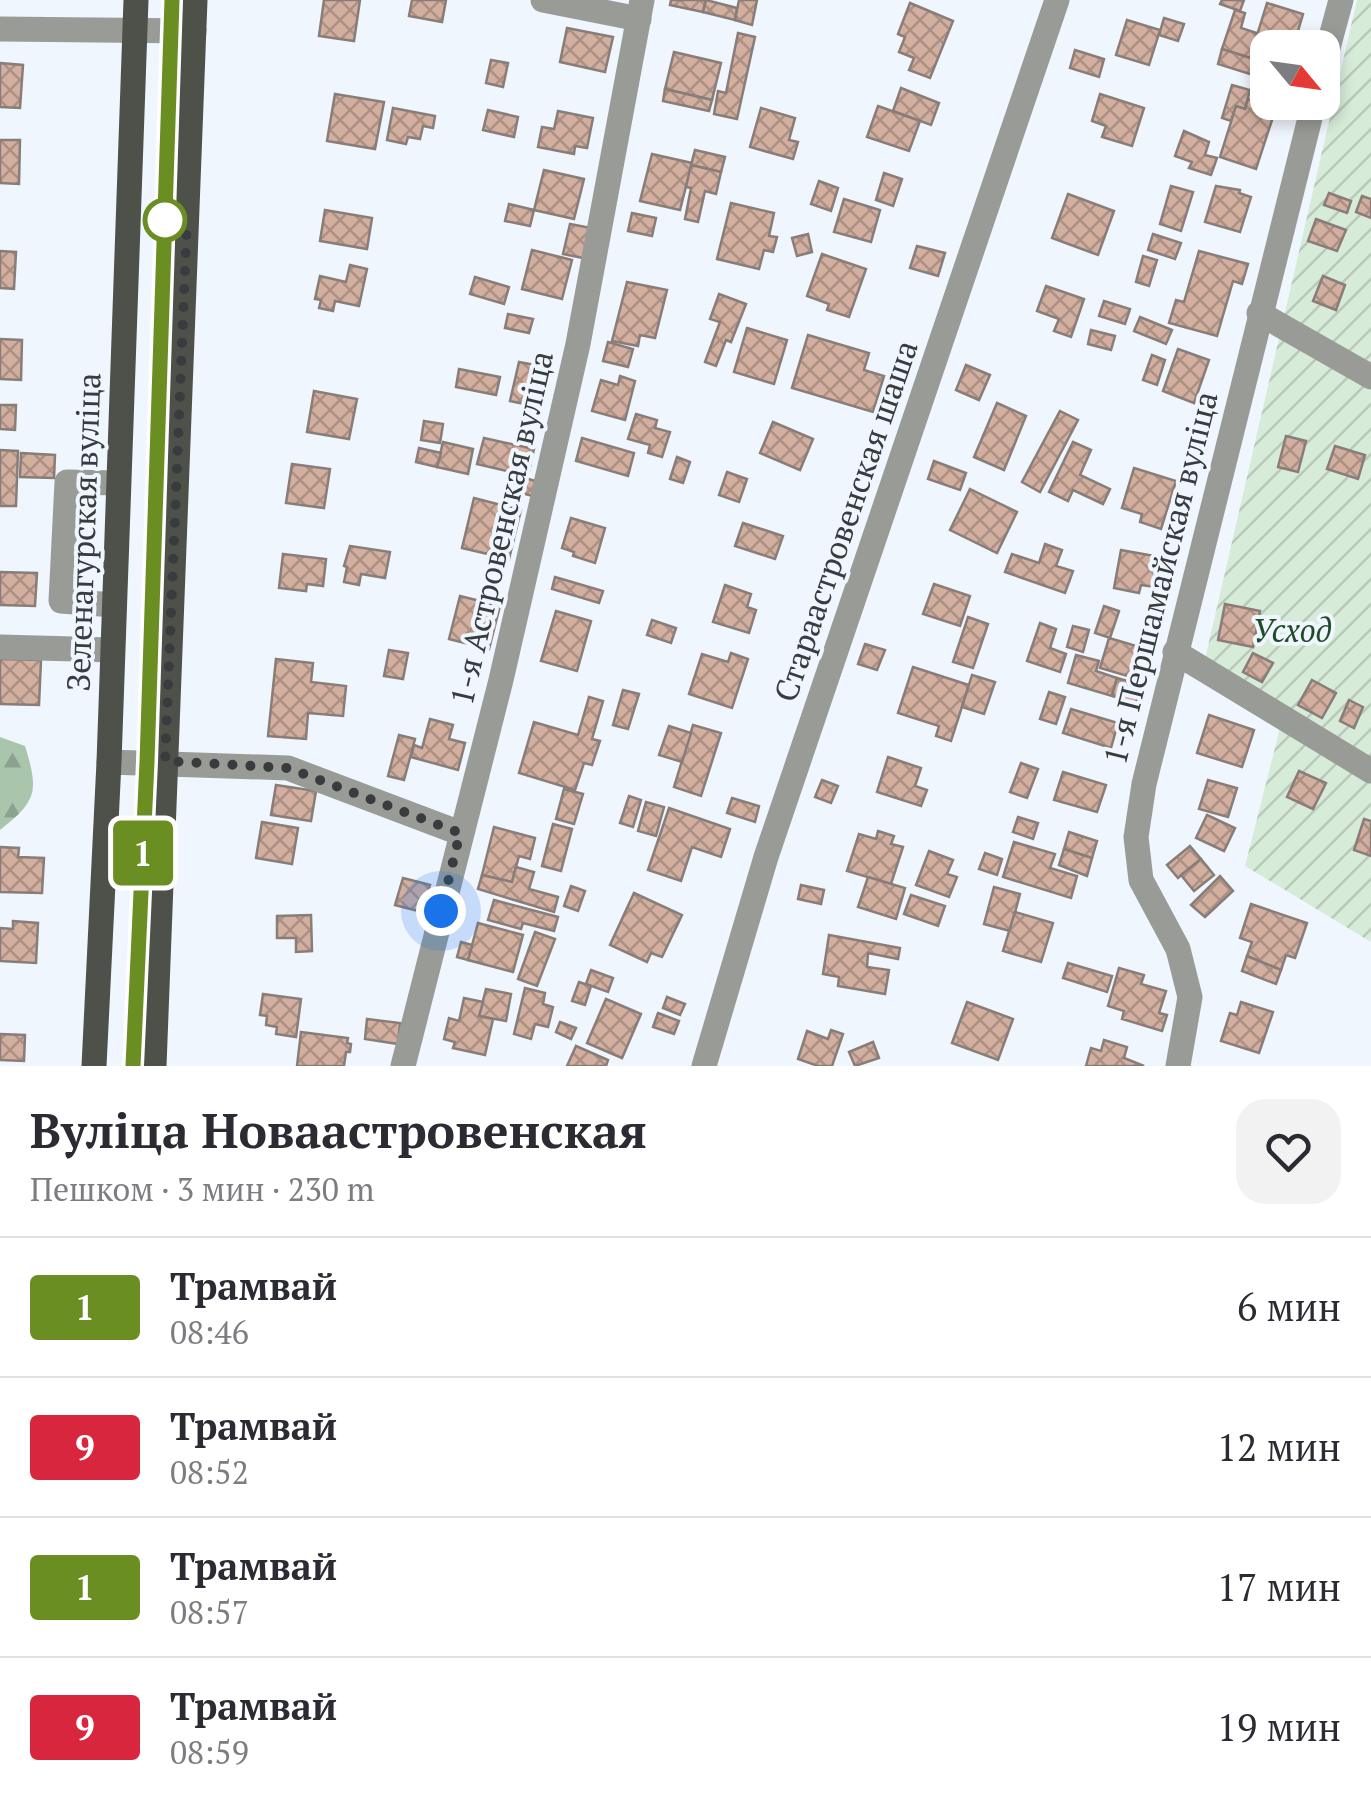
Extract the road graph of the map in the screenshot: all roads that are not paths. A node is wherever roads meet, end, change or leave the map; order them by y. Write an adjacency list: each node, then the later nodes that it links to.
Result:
1 (136, 0): 9 (main road, Зеленагурская вуліца)
2 (195, 0): 10 (main road)
3 (543, 0): 6 (street)
4 (1058, 0): 26 (street, Стараастровенская шаша)
5 (1341, 0): 8 (street)
6 (641, 10): 22 (street, 1-я Астровенская вуліца)
7 (0, 30): 9 (street)
8 (1333, 30)
9 (136, 31): 10 (street); 14 (main road, Зеленагурская вуліца)
10 (194, 31): 19 (main road)
11 (1309, 120): 12 (street, 1-я Першамайская вуліца)
12 (1260, 313): 13 (street); 18 (street, 1-я Першамайская вуліца)
13 (1371, 377)
14 (117, 483): 15 (main road, Зеленагурская вуліца); 15 (street)
15 (114, 605): 17 (main road, Зеленагурская вуліца)
16 (0, 648): 17 (street)
17 (112, 650): 20 (main road, Зеленагурская вуліца)
18 (1175, 652): 21 (street); 27 (street, 1-я Першамайская вуліца)
19 (165, 761): 20 (street); 22 (street); 24 (main road)
20 (109, 762): 23 (main road, Зеленагурская вуліца)
21 (1371, 771)
22 (460, 833): 25 (street, 1-я Астровенская вуліца)
23 (94, 1066)
24 (154, 1066)
25 (403, 1066)
26 (704, 1066)
27 (1178, 1066)

